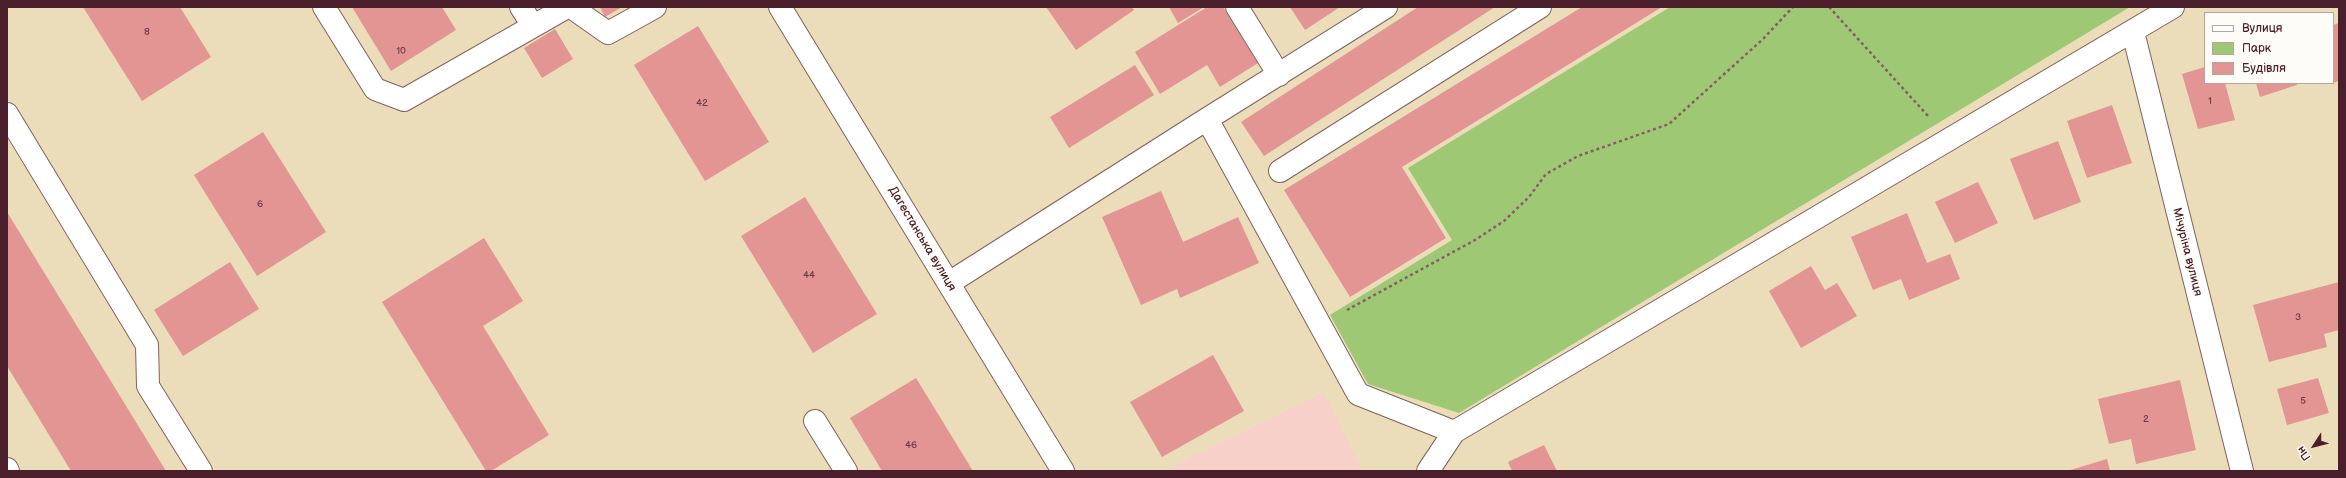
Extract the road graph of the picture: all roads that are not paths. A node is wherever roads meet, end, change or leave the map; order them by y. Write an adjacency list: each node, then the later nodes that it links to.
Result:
1 (324, 7): 11 (street)
2 (521, 7): 11 (street)
3 (567, 7): 11 (street)
4 (571, 7): 5 (street)
5 (655, 7)
6 (780, 7): 17 (street, Дагестанська вулиця)
7 (1237, 7): 13 (street)
8 (1386, 7): 13 (street)
9 (1540, 7): 16 (street)
10 (2173, 7): 12 (street)
11 (533, 26)
12 (2133, 32): 19 (street); 24 (street, Мічуріна вулиця)
13 (1279, 75): 15 (street)
14 (7, 114): 20 (street)
15 (1207, 119): 17 (street); 19 (street)
16 (1280, 171)
17 (949, 283): 22 (street, Дагестанська вулиця)
18 (816, 421): 21 (street)
19 (1454, 432): 23 (street)
20 (201, 471)
21 (846, 471)
22 (1063, 471)
23 (1428, 471)
24 (2242, 471)

